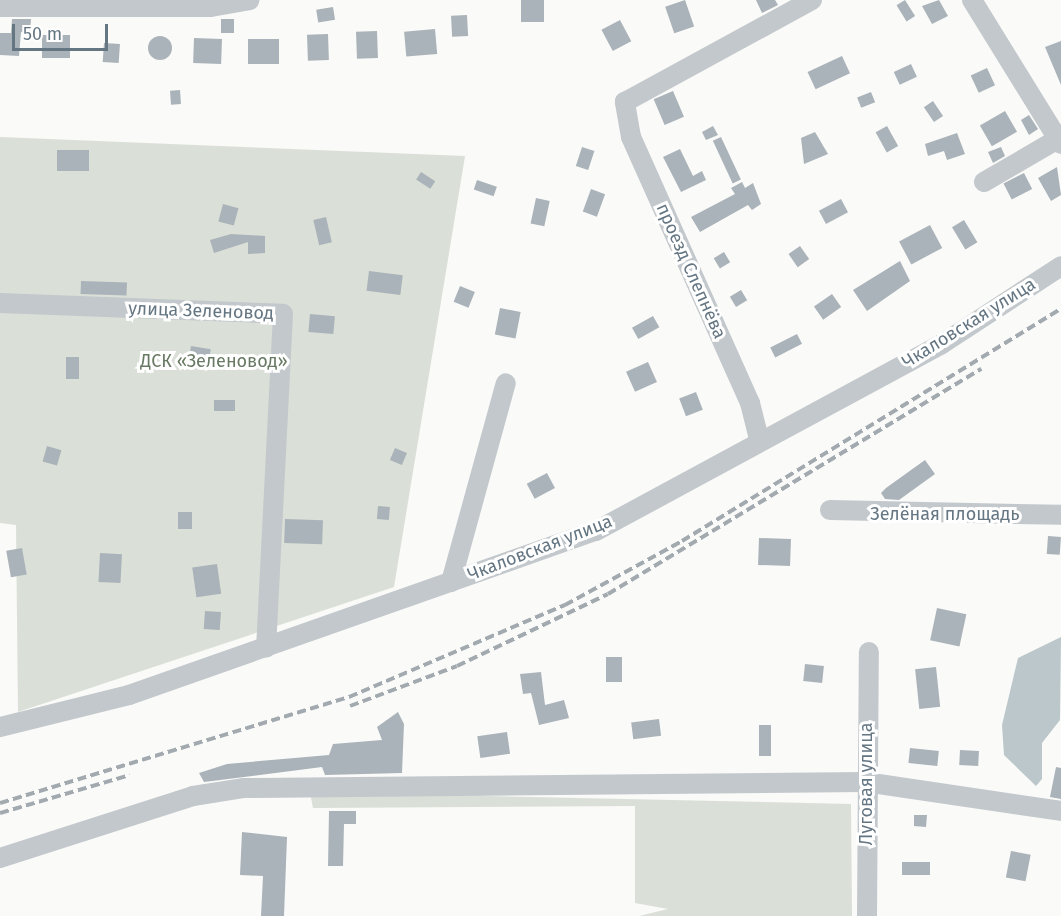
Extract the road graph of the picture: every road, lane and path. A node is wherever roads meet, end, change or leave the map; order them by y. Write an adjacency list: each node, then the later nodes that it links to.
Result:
1 (249, 0): 4 (street)
2 (812, 0): 10 (street, проезд Слепнёва)
3 (972, 0): 5 (street)
4 (0, 7)
5 (1059, 142): 6 (street)
6 (984, 182)
7 (1061, 266): 10 (street, Чкаловская улица)
8 (0, 303): 14 (street, улица Зеленовод)
9 (506, 383): 13 (street)
10 (759, 440): 13 (street, Чкаловская улица)
11 (830, 510): 12 (street, Зелёная площадь)
12 (1061, 515)
13 (451, 582): 14 (street, Чкаловская улица)
14 (266, 648): 16 (street, Чкаловская улица)
15 (869, 652): 17 (street, Луговая улица)
16 (6, 728)
17 (865, 782): 18 (street); 19 (street); 20 (street, Луговая улица)
18 (1061, 811)
19 (0, 858)
20 (867, 916)

